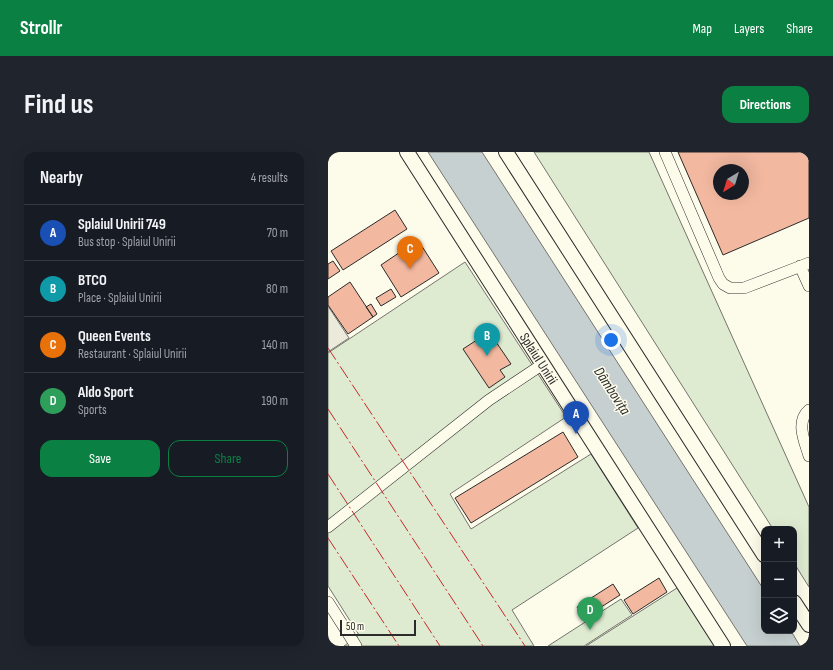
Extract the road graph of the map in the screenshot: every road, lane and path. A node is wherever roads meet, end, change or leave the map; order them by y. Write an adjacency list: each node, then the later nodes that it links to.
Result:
1 (407, 152): 6 (main road, Splaiul Unirii)
2 (506, 152): 10 (main road)
3 (665, 152): 4 (street)
4 (805, 265): 5 (street)
5 (809, 286)
6 (543, 364): 9 (street); 15 (main road, Splaiul Unirii)
7 (809, 410): 8 (street)
8 (809, 456)
9 (328, 527)
10 (761, 550)
11 (328, 602): 14 (street)
12 (797, 607): 13 (main road)
13 (809, 625)
14 (356, 646)
15 (723, 646)

